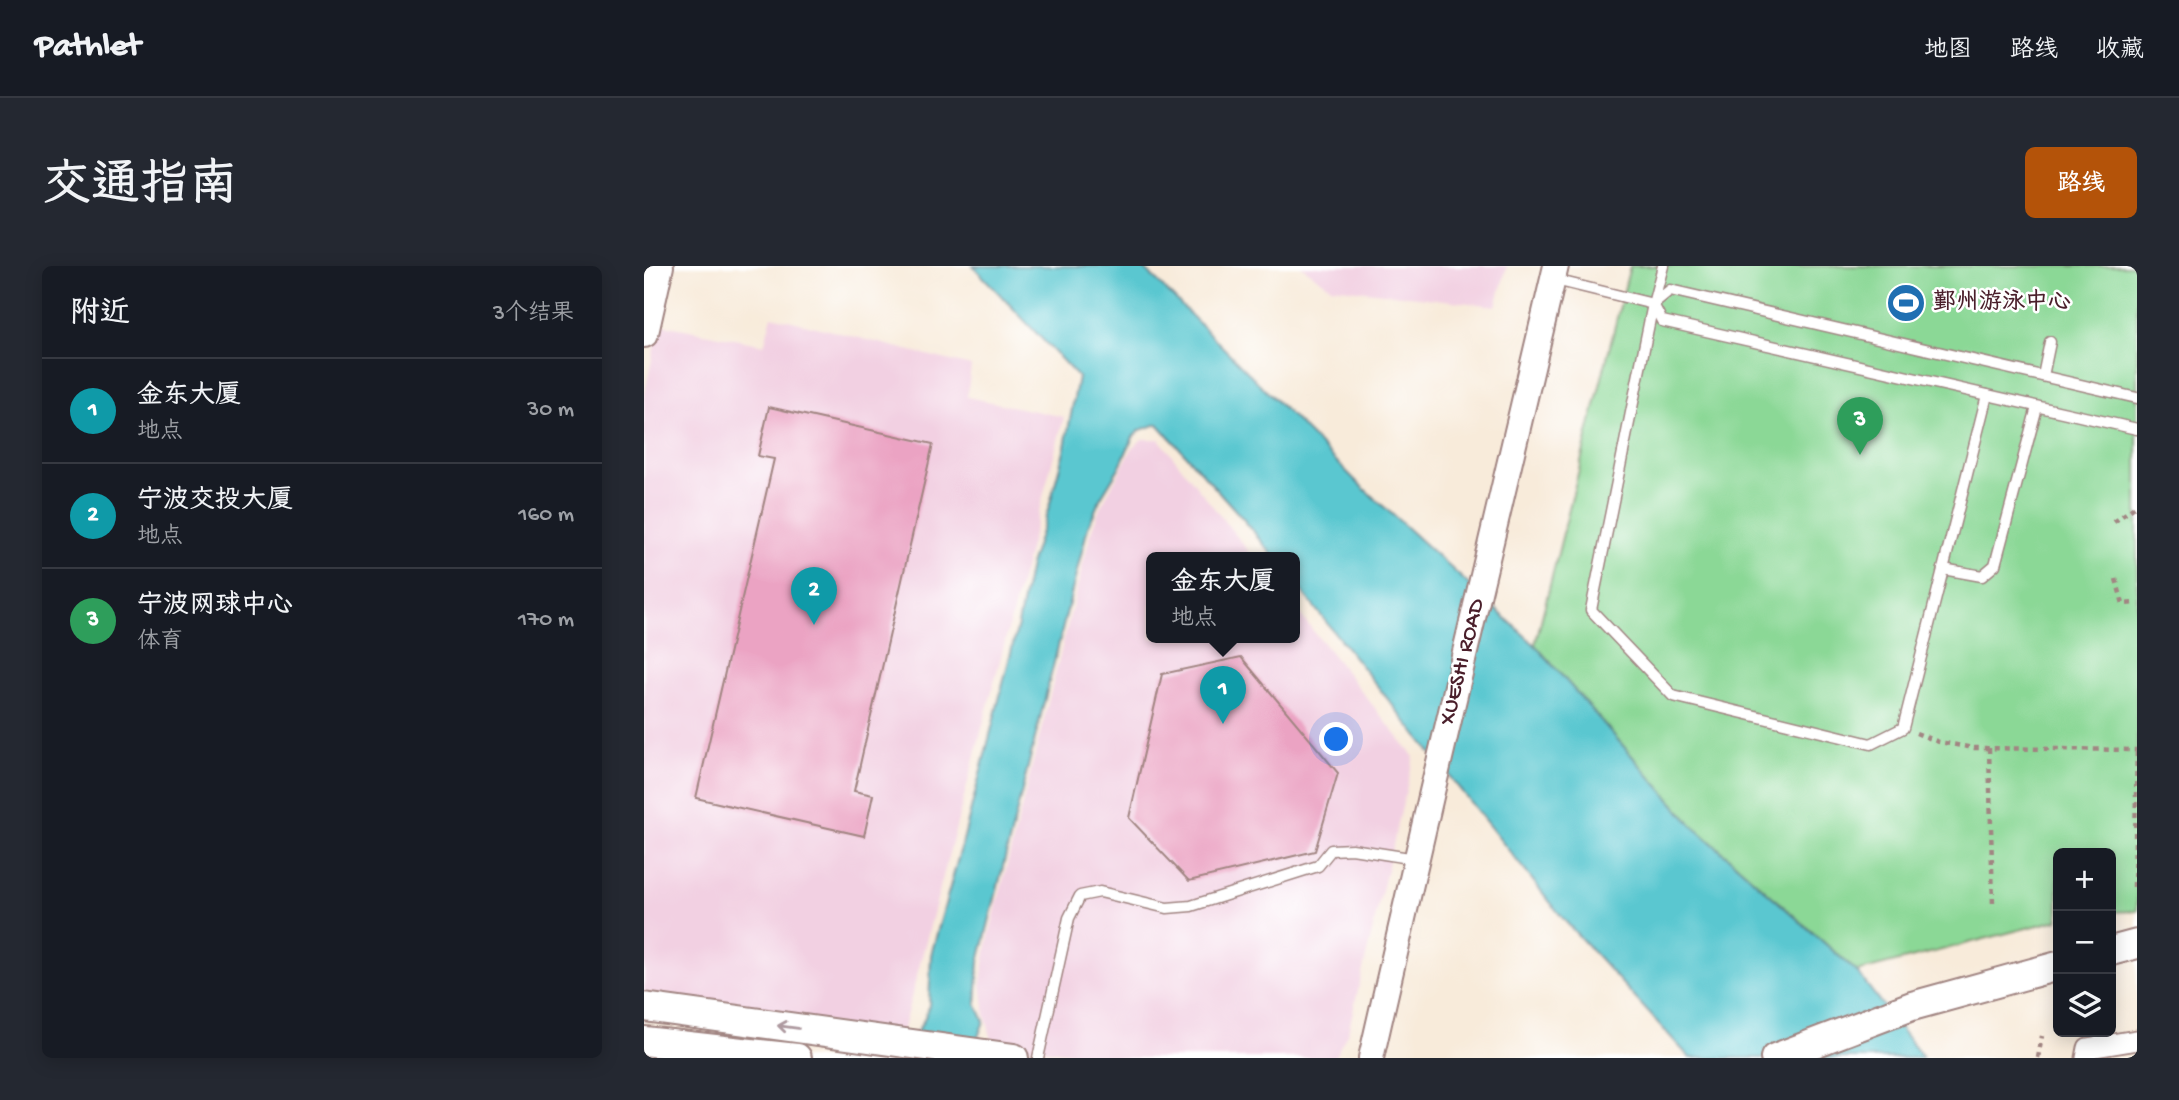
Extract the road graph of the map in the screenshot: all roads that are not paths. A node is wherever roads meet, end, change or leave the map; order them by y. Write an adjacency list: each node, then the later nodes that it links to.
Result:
1 (659, 266): 5 (main road)
2 (1663, 266): 4 (lane)
3 (1555, 273): 4 (lane); 13 (street, XUESHI ROAD)
4 (1653, 304): 7 (lane); 8 (lane); 12 (lane)
5 (644, 333)
6 (2050, 342): 7 (lane)
7 (2043, 376): 9 (lane)
8 (1987, 395): 10 (lane); 12 (lane)
9 (2137, 398)
10 (2037, 407): 11 (lane); 12 (lane)
11 (2137, 429)
12 (1943, 569)
13 (1416, 859): 22 (lane); 23 (street, XUESHI ROAD)
14 (2137, 944): 15 (main road)
15 (2116, 950)
16 (2053, 967): 24 (main road)
17 (644, 1007): 21 (main road, one-way to 17)
18 (2137, 1040): 25 (street)
19 (644, 1041): 20 (main road)
20 (797, 1058)
21 (1011, 1058)
22 (1038, 1058)
23 (1371, 1058)
24 (1776, 1058)
25 (2086, 1058)

